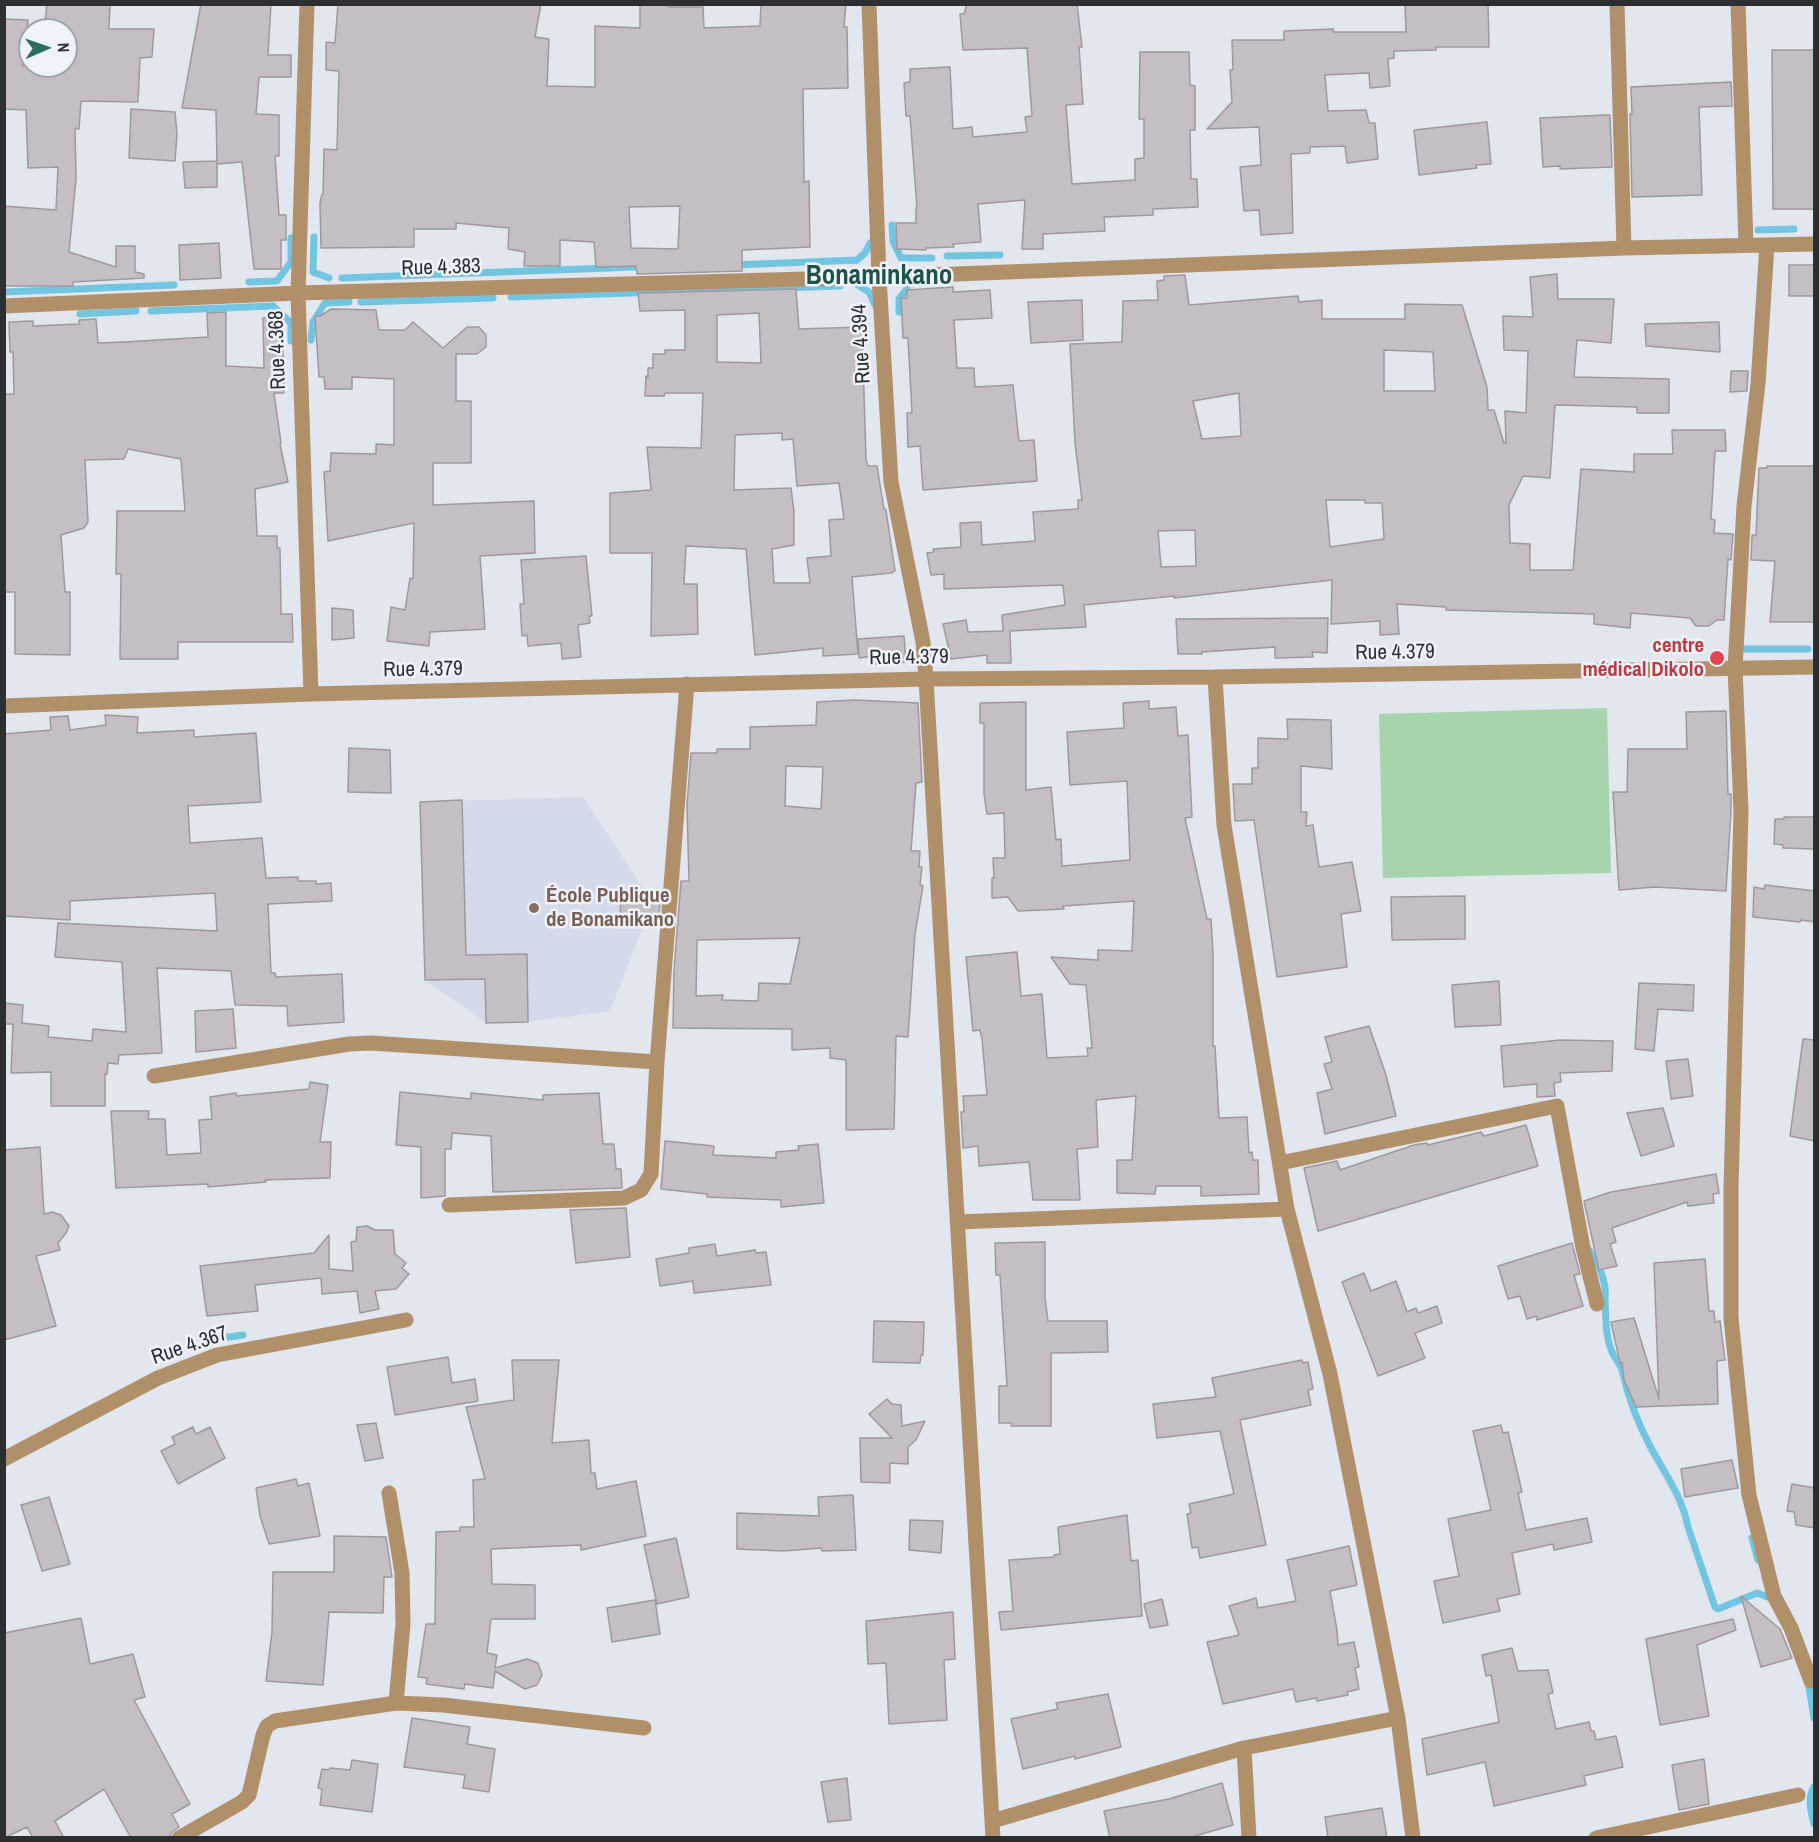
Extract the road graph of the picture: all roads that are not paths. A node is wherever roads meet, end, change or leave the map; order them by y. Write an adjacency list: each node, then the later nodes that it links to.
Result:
1 (307, 4): 10 (street, Rue 4.368)
2 (870, 4): 9 (street, Rue 4.394)
3 (1617, 4): 8 (street)
4 (1738, 4): 6 (street)
5 (1815, 244): 7 (street, Rue 4.383)
6 (1746, 245): 7 (street, Rue 4.383); 8 (street, Rue 4.383)
7 (1767, 245): 13 (street)
8 (1624, 248): 9 (street, Rue 4.383)
9 (879, 277): 10 (street, Rue 4.383); 15 (street, Rue 4.394)
10 (298, 293): 11 (street, Rue 4.383); 17 (street, Rue 4.368)
11 (4, 306)
12 (1815, 667): 13 (street, Rue 4.379)
13 (1735, 668): 14 (street, Rue 4.379); 29 (street)
14 (1215, 677): 15 (street, Rue 4.379); 21 (street)
15 (926, 679): 16 (street, Rue 4.379); 24 (street, Rue 4.394)
16 (687, 684): 17 (street, Rue 4.379); 19 (street)
17 (311, 694): 18 (street, Rue 4.379)
18 (4, 706)
19 (657, 1062): 20 (street); 22 (street)
20 (154, 1076)
21 (1280, 1163): 23 (street); 25 (street)
22 (449, 1205)
23 (1287, 1209): 24 (street); 31 (street)
24 (958, 1222): 35 (street, Rue 4.394)
25 (1597, 1304)
26 (406, 1320): 27 (street, Rue 4.367)
27 (4, 1459)
28 (389, 1493): 30 (street)
29 (1811, 1681)
30 (396, 1703): 32 (street); 36 (street)
31 (1398, 1718): 33 (street); 39 (street)
32 (644, 1728)
33 (1244, 1748): 35 (street); 38 (street)
34 (1798, 1795): 40 (street)
35 (992, 1821): 37 (street, Rue 4.394)
36 (179, 1838)
37 (993, 1838)
38 (1249, 1838)
39 (1413, 1838)
40 (1596, 1838)

